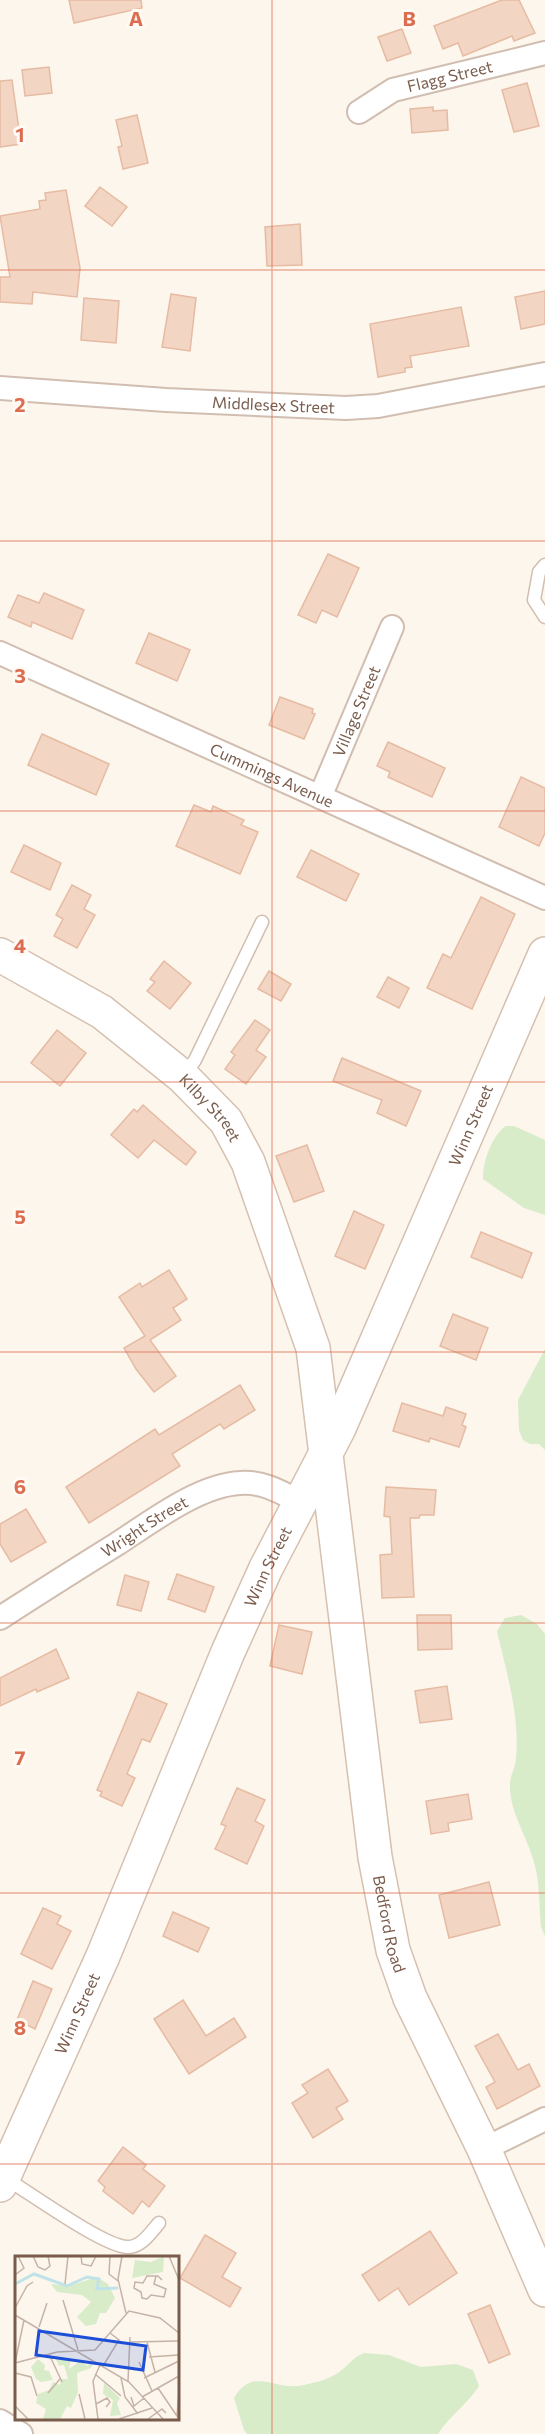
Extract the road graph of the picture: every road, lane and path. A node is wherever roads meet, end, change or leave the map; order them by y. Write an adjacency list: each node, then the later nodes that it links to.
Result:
1 (545, 53): 2 (street, Flagg Street)
2 (359, 112)
3 (545, 374): 4 (street, Middlesex Street)
4 (0, 388)
5 (545, 566): 6 (lane)
6 (545, 618)
7 (392, 627): 9 (street, Village Street)
8 (0, 653): 9 (street, Cummings Avenue)
9 (320, 797): 10 (street, Cummings Avenue)
10 (545, 898)
11 (262, 922): 14 (lane)
12 (0, 954): 14 (street, Kilby Street)
13 (544, 960): 15 (street, Winn Street)
14 (183, 1077): 15 (street, Kilby Street)
15 (326, 1452): 16 (street, Winn Street); 19 (street, Bedford Road)
16 (300, 1502): 17 (street, Wright Street); 20 (street, Winn Street)
17 (0, 1618)
18 (545, 2119): 19 (street)
19 (484, 2150): 22 (street, Bedford Road)
20 (2, 2181): 21 (lane)
21 (159, 2223)
22 (545, 2290)
23 (0, 2421): 24 (street)
24 (21, 2434)

